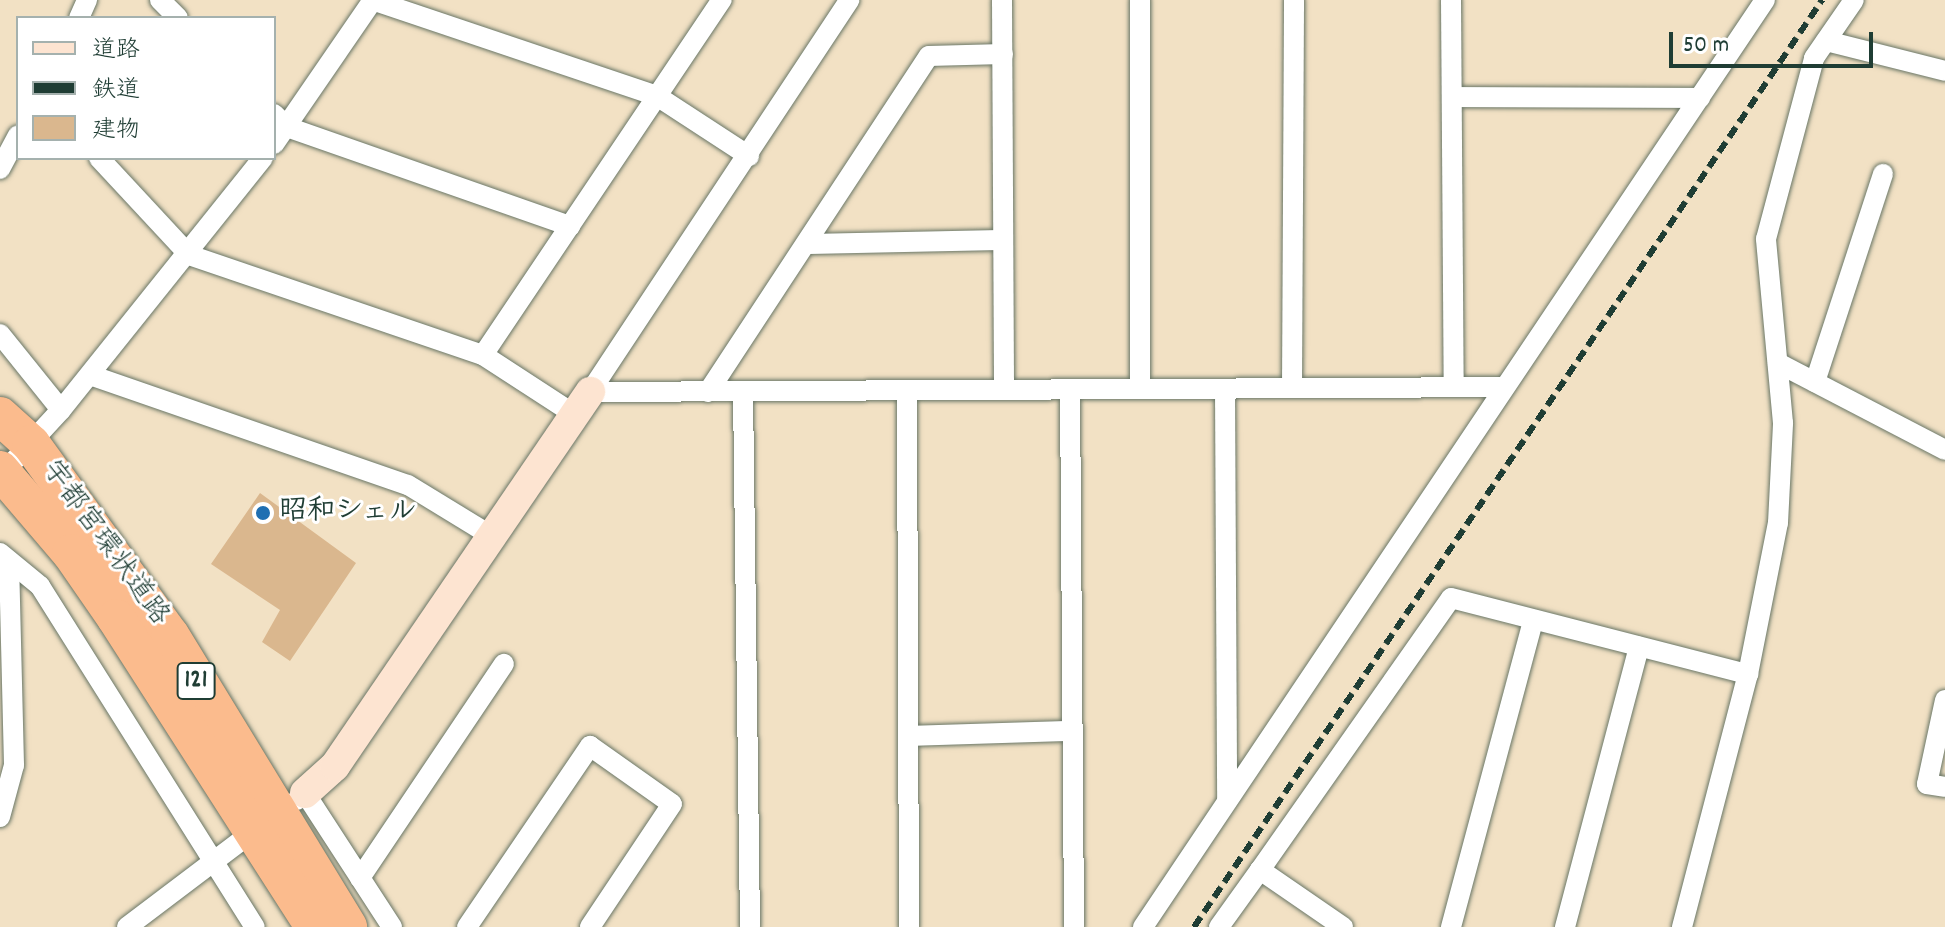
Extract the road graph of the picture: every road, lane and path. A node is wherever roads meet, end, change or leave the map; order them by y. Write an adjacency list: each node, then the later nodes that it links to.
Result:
1 (160, 0): 11 (street)
2 (373, 0): 15 (street); 18 (street)
3 (722, 0): 15 (street)
4 (849, 0): 20 (street)
5 (1002, 0): 13 (street)
6 (1140, 0): 38 (street)
7 (1294, 0): 36 (street)
8 (1451, 0): 16 (street)
9 (1765, 0): 17 (street)
10 (1854, 0): 12 (street)
11 (176, 16)
12 (1826, 41): 14 (street); 31 (street)
13 (1003, 54): 26 (street); 27 (street)
14 (1945, 71)
15 (657, 96): 20 (street); 25 (street)
16 (1452, 97): 17 (street); 34 (street)
17 (1700, 98): 35 (street)
18 (280, 120): 25 (street)
19 (16, 139): 23 (street)
20 (749, 156): 44 (street)
21 (101, 160): 28 (street)
22 (261, 160): 28 (street)
23 (0, 169)
24 (1883, 174): 33 (street)
25 (570, 226): 30 (street)
26 (1002, 240): 27 (street); 40 (street)
27 (807, 244): 42 (street)
28 (189, 255): 30 (street); 32 (street)
29 (0, 334): 45 (street)
30 (483, 355): 44 (street)
31 (1778, 363): 33 (street); 55 (street)
32 (90, 375): 45 (street); 50 (street)
33 (1815, 382): 48 (street)
34 (1454, 387): 35 (street); 36 (street)
35 (1504, 387): 61 (street)
36 (1292, 388): 39 (street)
37 (1070, 389): 38 (street); 40 (street); 57 (street)
38 (1140, 389): 39 (street)
39 (1225, 389): 61 (street)
40 (1004, 390): 41 (street)
41 (907, 391): 43 (street); 58 (street)
42 (708, 392): 43 (street); 44 (street)
43 (743, 392): 74 (street)
44 (582, 403): 50 (street)
45 (61, 410): 47 (street)
46 (0, 416): 47 (highway, 宇都宮環状道路 / 121)
47 (31, 444): 49 (street); 63 (highway, 宇都宮環状道路 / 121)
48 (1945, 450)
49 (1, 473): 63 (highway, 宇都宮環状道路 / 121)
50 (490, 535): 60 (street)
51 (4, 557): 62 (street); 64 (street)
52 (1533, 621): 53 (street); 65 (street); 80 (street)
53 (1639, 647): 55 (street); 81 (street)
54 (504, 664): 66 (street)
55 (1748, 674): 82 (street)
56 (1945, 700): 59 (street)
57 (1072, 731): 58 (street); 76 (street)
58 (909, 736): 75 (street)
59 (1945, 787)
60 (305, 793): 63 (street); 66 (street)
61 (1227, 800): 77 (street)
62 (0, 817)
63 (264, 824): 64 (street); 70 (highway, 宇都宮環状道路 / 121); 71 (highway, 宇都宮環状道路 / 121)
64 (214, 861): 68 (street); 69 (street)
65 (1260, 870): 78 (street); 79 (street)
66 (360, 878): 72 (street)
67 (476, 924): 73 (street)
68 (127, 927)
69 (255, 927)
70 (314, 927)
71 (348, 927)
72 (392, 927)
73 (590, 927)
74 (750, 927)
75 (909, 927)
76 (1074, 927)
77 (1143, 927)
78 (1219, 927)
79 (1343, 927)
80 (1451, 927)
81 (1565, 927)
82 (1682, 927)

